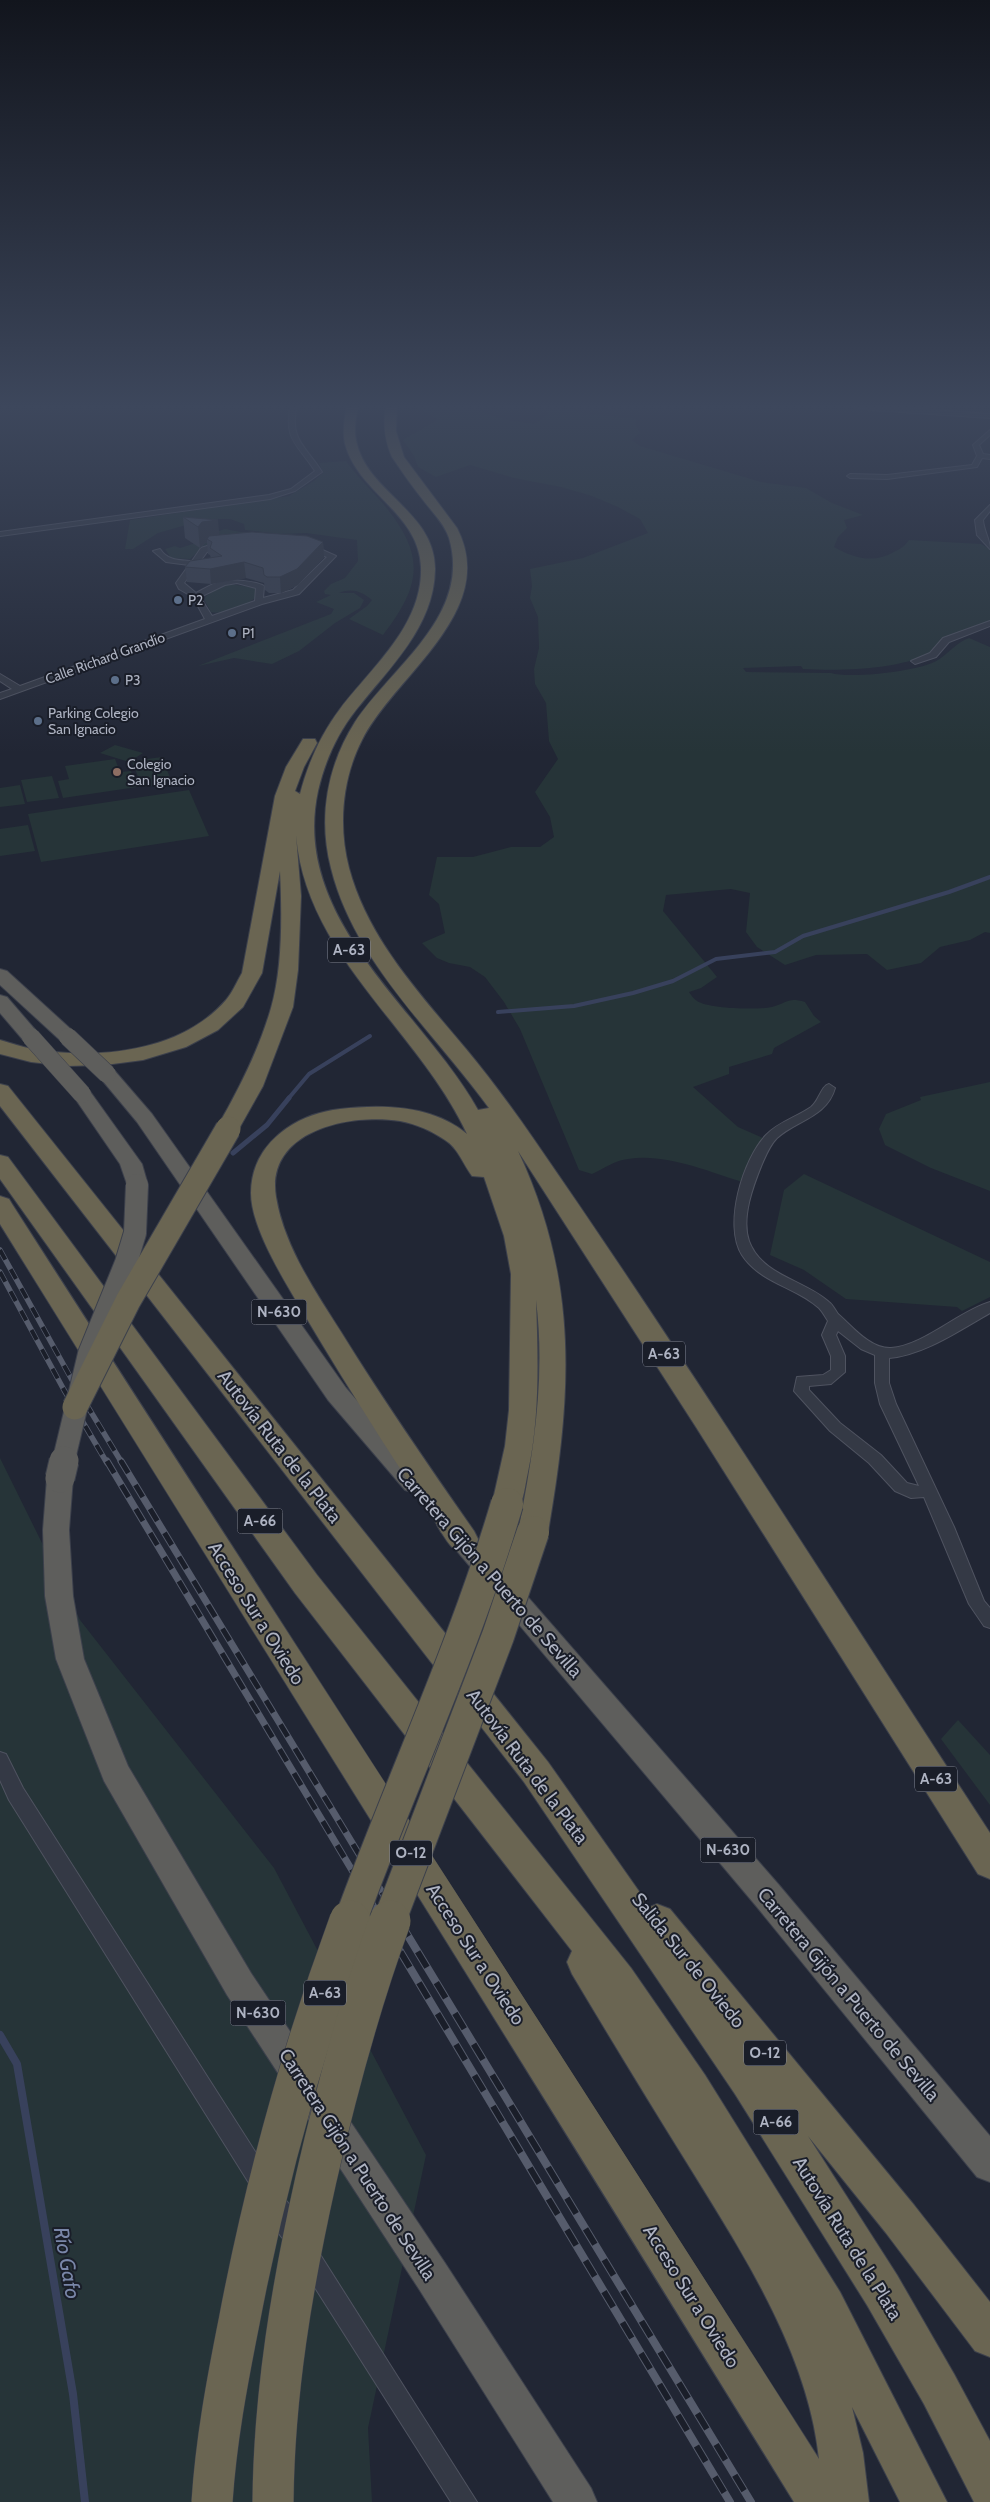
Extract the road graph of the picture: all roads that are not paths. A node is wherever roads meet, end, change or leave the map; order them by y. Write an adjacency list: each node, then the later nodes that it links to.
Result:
1 (101, 520): 5 (street)
2 (409, 520): 12 (highway, A-63)
3 (443, 520): 23 (highway, A-63)
4 (979, 520): 8 (street)
5 (0, 534)
6 (230, 543): 10 (street)
7 (296, 545): 13 (street, Calle Richard Grandío)
8 (990, 547)
9 (157, 551): 10 (street)
10 (194, 563): 11 (street)
11 (196, 596): 13 (street); 14 (street)
12 (425, 600): 20 (highway); 29 (highway, A-63)
13 (259, 602): 14 (street, Calle Richard Grandío)
14 (210, 620): 18 (street, Calle Richard Grandío)
15 (990, 623): 16 (street)
16 (915, 661)
17 (0, 676): 18 (street)
18 (19, 689): 19 (street, Calle Richard Grandío)
19 (0, 696)
20 (309, 743): 24 (highway); 33 (highway, bridge)
21 (0, 975): 35 (highway, Carretera Gijón a Puerto de Sevilla / N-630, bridge)
22 (0, 1001): 33 (highway, Carretera Gijón a Puerto de Sevilla / N-630, bridge)
23 (431, 1022): 37 (highway, A-63); 47 (highway, bridge)
24 (0, 1047)
25 (829, 1088): 31 (street)
26 (0, 1091): 39 (highway, Autovía Ruta de la Plata / A-66)
27 (0, 1162): 42 (highway, A-66)
28 (0, 1204): 50 (highway, Acceso Sur a Oviedo / O-12)
29 (523, 1296): 35 (highway); 46 (highway, A-63, bridge)
30 (990, 1307): 32 (street)
31 (836, 1319): 32 (street); 34 (street)
32 (882, 1352): 34 (street)
33 (75, 1406): 49 (highway, Carretera Gijón a Puerto de Sevilla / N-630, bridge)
34 (927, 1489): 36 (street)
35 (463, 1540): 43 (highway, Carretera Gijón a Puerto de Sevilla / N-630)
36 (990, 1621)
37 (882, 1695): 40 (highway); 41 (highway, A-63)
38 (0, 1760): 48 (street)
39 (536, 1772): 44 (highway, Salida Sur de Oviedo / O-12); 45 (highway, Autovía Ruta de la Plata / A-66)
40 (990, 1843)
41 (990, 1863)
42 (531, 1873): 51 (highway); 52 (highway, A-66)
43 (990, 2164)
44 (990, 2336)
45 (990, 2488)
46 (212, 2502)
47 (273, 2502)
48 (465, 2502)
49 (576, 2502)
50 (820, 2502)
51 (846, 2502)
52 (924, 2502)

